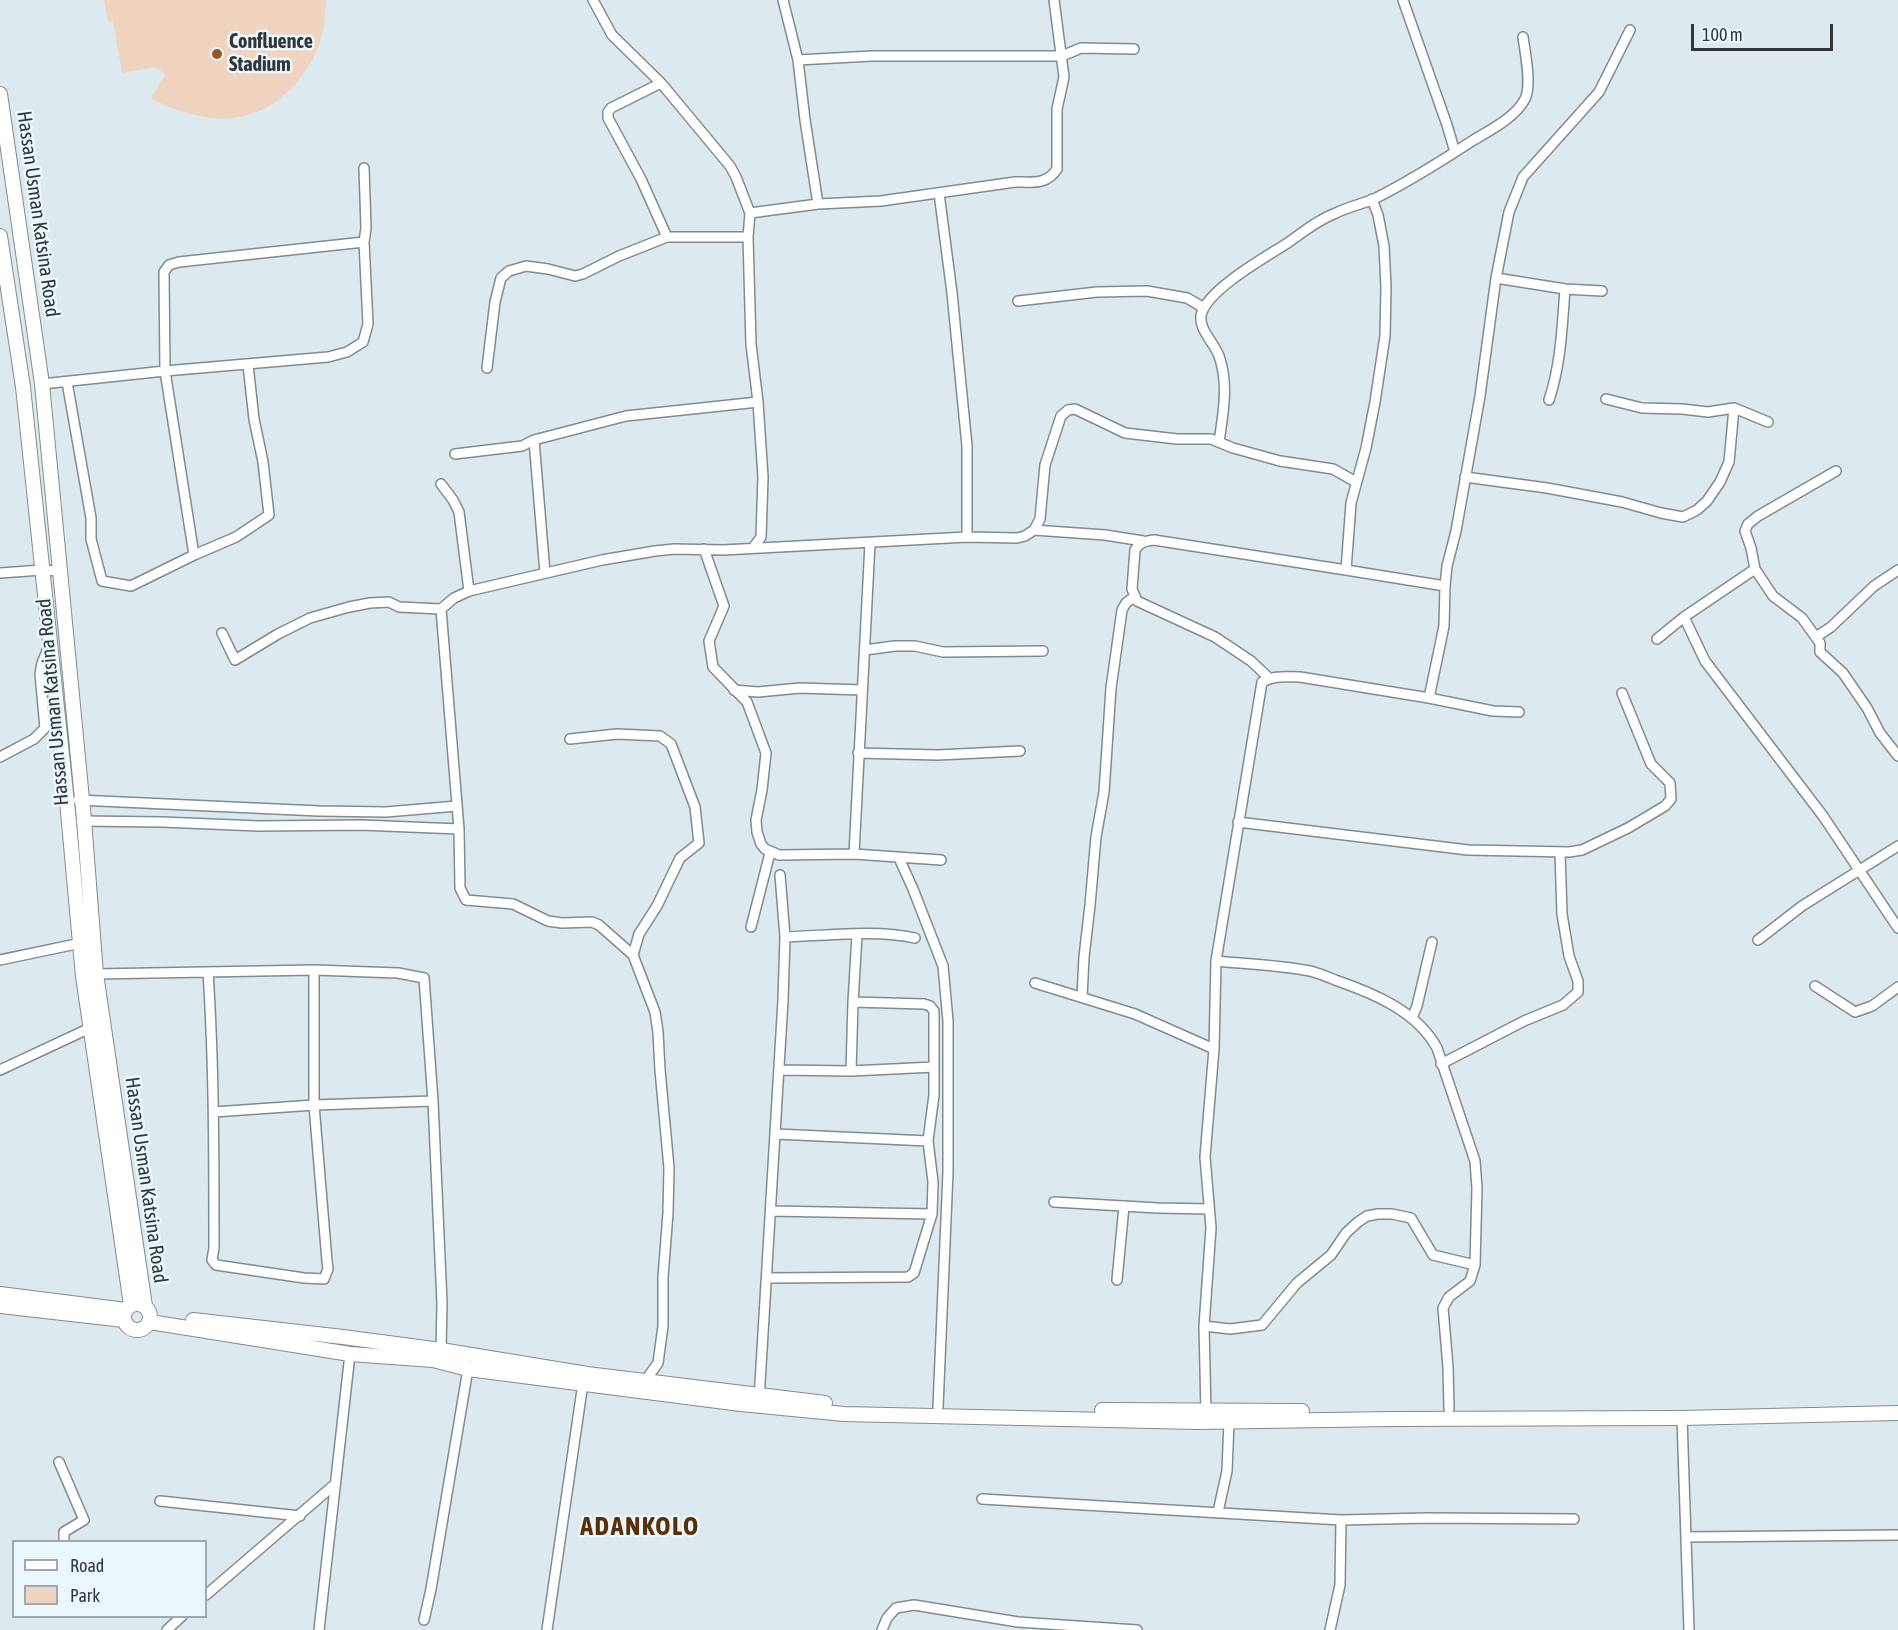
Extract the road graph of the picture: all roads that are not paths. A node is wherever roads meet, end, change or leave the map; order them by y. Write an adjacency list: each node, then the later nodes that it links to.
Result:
1 (593, 0): 10 (street)
2 (783, 0): 9 (street)
3 (1054, 0): 8 (street)
4 (1403, 0): 12 (street)
5 (1630, 30): 22 (street)
6 (1523, 37): 12 (street)
7 (1134, 49): 8 (street)
8 (1062, 56): 9 (street); 14 (street)
9 (798, 60): 16 (street)
10 (661, 83): 17 (street); 19 (street)
11 (0, 94): 31 (main road, Hassan Usman Katsina Road)
12 (1455, 152): 15 (street)
13 (364, 168): 21 (street)
14 (939, 193): 16 (street); 45 (street)
15 (1372, 200): 26 (street); 42 (street)
16 (818, 204): 17 (street)
17 (750, 213): 20 (street)
18 (0, 236): 52 (main road, Hassan Usman Katsina Road)
19 (667, 237): 20 (street); 28 (street)
20 (748, 237): 34 (street)
21 (364, 242): 27 (street); 29 (street)
22 (1496, 278): 23 (street); 41 (street)
23 (1564, 289): 24 (street); 33 (street)
24 (1602, 291)
25 (1018, 301): 26 (street)
26 (1204, 308): 38 (street)
27 (248, 365): 29 (street); 50 (street)
28 (487, 368)
29 (165, 371): 30 (street); 50 (street)
30 (67, 382): 31 (street); 50 (street)
31 (42, 384): 55 (main road, Hassan Usman Katsina Road)
32 (1606, 399): 35 (street)
33 (1549, 400)
34 (758, 402): 37 (street); 48 (street)
35 (1734, 408): 36 (street); 41 (street)
36 (1768, 422)
37 (534, 440): 39 (street); 57 (street)
38 (1219, 442): 42 (street); 44 (street)
39 (455, 454)
40 (1836, 471): 51 (street)
41 (1465, 477): 58 (street)
42 (1356, 482): 53 (street)
43 (441, 484): 59 (street)
44 (1034, 530): 45 (street); 46 (street)
45 (967, 537): 47 (street)
46 (1143, 542): 53 (street); 60 (street)
47 (870, 543): 48 (street); 67 (street)
48 (753, 548): 49 (street)
49 (704, 549): 57 (street); 70 (street)
50 (194, 555)
51 (1755, 569): 62 (street); 64 (street)
52 (42, 570): 55 (street); 56 (street); 66 (main road, Hassan Usman Katsina Road)
53 (1346, 570): 58 (street)
54 (1898, 570): 64 (street)
55 (60, 571): 80 (main road, Hassan Usman Katsina Road)
56 (0, 573)
57 (545, 573): 59 (street)
58 (1445, 586): 73 (street)
59 (469, 591): 61 (street)
60 (1135, 596): 69 (street); 112 (street)
61 (441, 609): 63 (street); 82 (street)
62 (1684, 617): 65 (street); 93 (street)
63 (222, 633)
64 (1816, 637): 78 (street)
65 (1657, 639)
66 (50, 643): 79 (street); 81 (main road, Hassan Usman Katsina Road)
67 (865, 650): 68 (street); 71 (street)
68 (1043, 651)
69 (1269, 678): 73 (street); 84 (street)
70 (734, 690): 71 (street); 89 (street)
71 (862, 690): 77 (street)
72 (1622, 693): 88 (street)
73 (1429, 698): 74 (street)
74 (1519, 711)
75 (570, 739): 103 (street)
76 (1020, 752): 77 (street)
77 (858, 753): 90 (street)
78 (1898, 756)
79 (0, 757)
80 (81, 799): 81 (street); 82 (street); 83 (main road, Hassan Usman Katsina Road)
81 (67, 803): 85 (main road, Hassan Usman Katsina Road)
82 (457, 806): 86 (street)
83 (84, 820): 85 (street); 86 (street); 108 (main road, Hassan Usman Katsina Road)
84 (1238, 822): 88 (street); 105 (street)
85 (69, 823): 102 (main road, Hassan Usman Katsina Road)
86 (459, 829): 103 (street)
87 (1898, 846): 93 (street)
88 (1560, 852): 117 (street)
89 (770, 853): 90 (street); 95 (street)
90 (854, 854): 91 (street)
91 (898, 858): 92 (street); 146 (street)
92 (941, 860)
93 (1860, 871): 96 (street); 100 (street)
94 (780, 875): 98 (street)
95 (751, 927)
96 (1898, 928)
97 (857, 935): 98 (street); 99 (street); 113 (street)
98 (785, 937): 120 (street)
99 (915, 938)
100 (1758, 940)
101 (1432, 942): 114 (street)
102 (81, 943): 104 (street); 115 (main road, Hassan Usman Katsina Road)
103 (633, 955): 142 (street)
104 (0, 960)
105 (1216, 961): 114 (street); 116 (street)
106 (314, 970): 107 (street); 122 (street); 123 (street)
107 (208, 972): 108 (street); 124 (street)
108 (96, 974): 137 (main road, Hassan Usman Katsina Road)
109 (1035, 983): 112 (street)
110 (1815, 986): 111 (street)
111 (1898, 987)
112 (1082, 997): 116 (street)
113 (853, 1002): 118 (street); 121 (street)
114 (1412, 1018): 117 (street)
115 (90, 1028): 119 (street); 137 (main road, Hassan Usman Katsina Road)
116 (1214, 1049): 129 (street)
117 (1441, 1064): 132 (street)
118 (934, 1067): 121 (street); 126 (street)
119 (0, 1070)
120 (780, 1070): 121 (street); 125 (street)
121 (851, 1071)
122 (433, 1101): 123 (street); 139 (street)
123 (314, 1104): 124 (street); 124 (street)
124 (214, 1112)
125 (776, 1134): 126 (street); 130 (street)
126 (928, 1141): 131 (street)
127 (1054, 1202): 128 (street)
128 (1124, 1206): 129 (street); 134 (street)
129 (1209, 1209): 138 (street)
130 (771, 1211): 131 (street); 133 (street)
131 (932, 1214): 133 (street)
132 (1475, 1265): 138 (street); 147 (street)
133 (768, 1278): 144 (street)
134 (1117, 1280)
135 (0, 1294): 137 (main road)
136 (0, 1306): 137 (main road)
137 (138, 1313): 139 (main road); 140 (main road)
138 (1204, 1326): 148 (street)
139 (441, 1350): 142 (main road)
140 (350, 1354): 141 (main road); 153 (street)
141 (468, 1369): 143 (main road); 165 (street)
142 (645, 1381): 144 (main road)
143 (583, 1383): 144 (main road); 169 (street)
144 (759, 1400): 146 (main road); 151 (main road)
145 (1898, 1405): 147 (main road)
146 (938, 1407): 148 (main road)
147 (1449, 1409): 148 (main road)
148 (1206, 1412)
149 (1898, 1413): 150 (main road)
150 (1682, 1418): 151 (main road); 161 (street)
151 (1229, 1422): 156 (street)
152 (59, 1462): 162 (street)
153 (334, 1485): 157 (street); 168 (street)
154 (982, 1499): 156 (street)
155 (160, 1501): 157 (street)
156 (1218, 1512): 159 (street)
157 (300, 1516): 163 (street)
158 (1574, 1519): 159 (street)
159 (1341, 1520): 172 (street)
160 (1898, 1535): 161 (street)
161 (1686, 1537): 173 (street)
162 (64, 1540)
163 (207, 1594)
164 (181, 1618): 167 (street)
165 (424, 1620)
166 (1016, 1626): 170 (street); 171 (street)
167 (167, 1630)
168 (319, 1630)
169 (547, 1630)
170 (882, 1630)
171 (1137, 1630)
172 (1330, 1630)
173 (1689, 1630)

